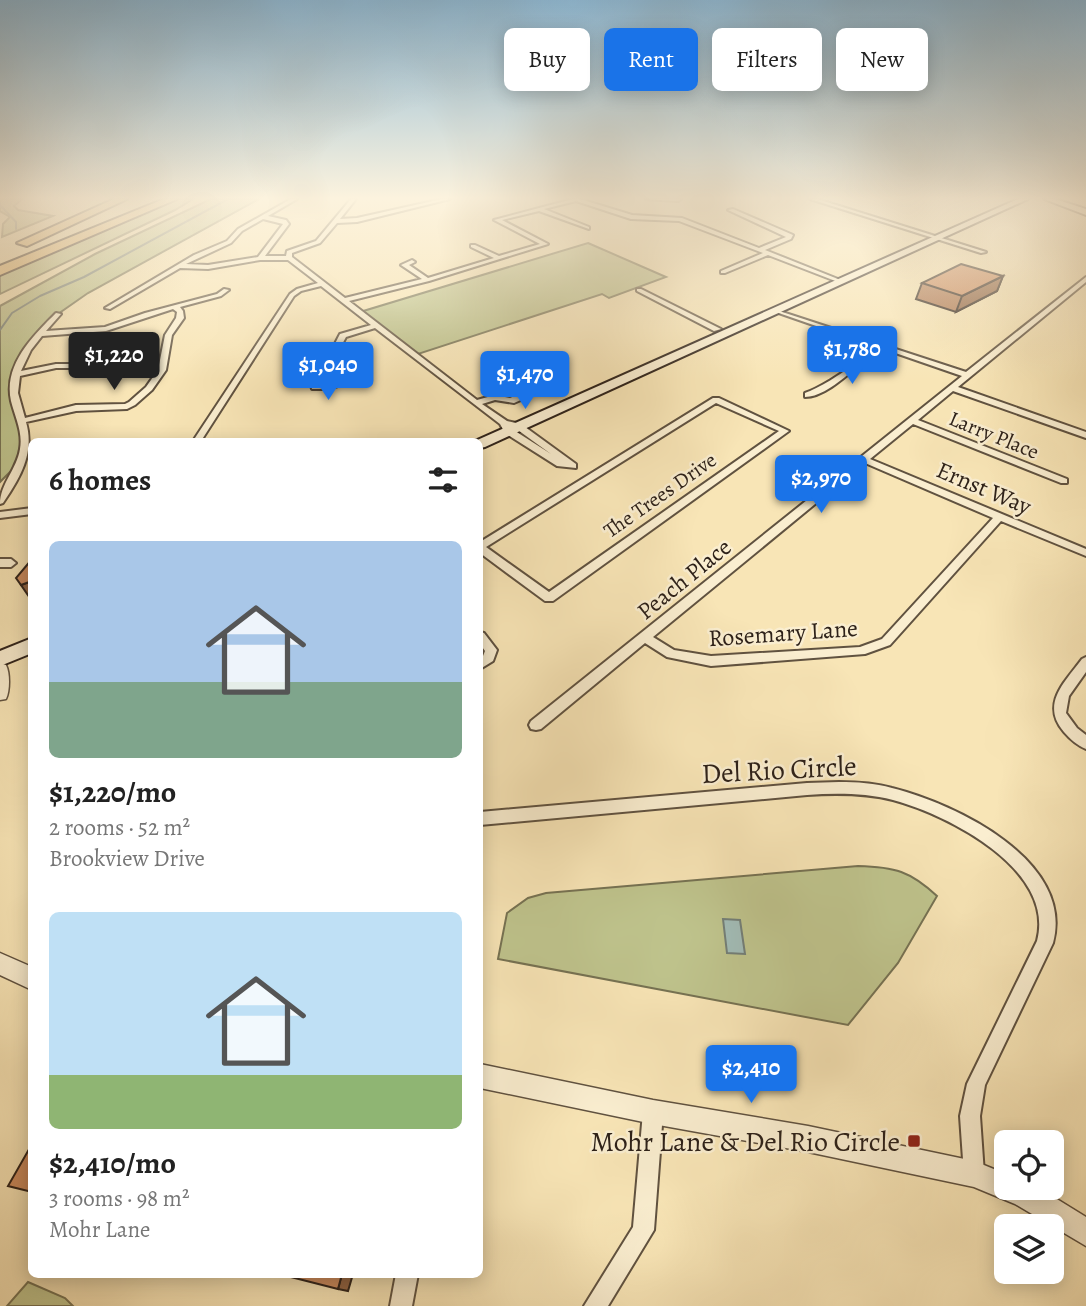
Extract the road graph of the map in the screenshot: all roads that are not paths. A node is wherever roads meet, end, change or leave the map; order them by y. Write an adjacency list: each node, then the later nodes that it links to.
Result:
1 (26, 260): 11 (highway)
2 (190, 260): 10 (street)
3 (249, 260): 10 (street)
4 (292, 260): 16 (street)
5 (489, 260): 15 (street)
6 (752, 260): 12 (street)
7 (787, 260): 13 (street)
8 (879, 260): 13 (main road)
9 (412, 262): 15 (street)
10 (179, 265): 21 (street)
11 (0, 271)
12 (723, 272)
13 (835, 279): 22 (main road); 25 (main road)
14 (1086, 279): 31 (street, Peach Place)
15 (426, 280): 19 (street)
16 (323, 284): 19 (street); 40 (street)
17 (226, 290): 20 (street)
18 (639, 290): 25 (street)
19 (345, 300): 24 (street)
20 (175, 307): 26 (street); 36 (street)
21 (108, 308)
22 (775, 310): 27 (street); 38 (main road)
23 (58, 314): 26 (street)
24 (377, 326): 28 (street); 35 (street)
25 (717, 329): 38 (main road)
26 (39, 334): 30 (street)
27 (879, 346): 31 (street); 34 (street)
28 (328, 364)
29 (105, 366): 30 (street)
30 (16, 374): 36 (street)
31 (967, 375): 33 (street, Peach Place)
32 (561, 379): 35 (street)
33 (953, 388): 37 (street, Peach Place); 39 (street)
34 (808, 395)
35 (476, 402): 38 (street)
36 (21, 421): 45 (street)
37 (912, 421): 43 (street, Peach Place); 47 (street, Larry Place)
38 (510, 426): 41 (main road); 42 (main road); 46 (street)
39 (1086, 435)
40 (199, 438)
41 (472, 438)
42 (483, 442)
43 (865, 460): 51 (street, Ernst Way); 56 (street, Peach Place)
44 (28, 461): 45 (street)
45 (19, 463): 48 (street)
46 (590, 476): 52 (street, The Trees Drive); 53 (street, The Trees Drive)
47 (1064, 481)
48 (0, 501)
49 (28, 512): 50 (street)
50 (0, 515)
51 (999, 517): 54 (street, Ernst Way); 56 (street, Rosemary Lane)
52 (483, 545)
53 (483, 549)
54 (1086, 553)
55 (28, 634): 58 (main road)
56 (645, 637): 65 (street, Peach Place)
57 (483, 640): 61 (street)
58 (0, 646)
59 (28, 647): 60 (main road)
60 (0, 659)
61 (483, 662)
62 (1086, 662): 66 (street)
63 (0, 669): 64 (street)
64 (0, 694)
65 (536, 725)
66 (1086, 743)
67 (483, 819): 72 (street, Del Rio Circle)
68 (0, 964): 69 (street)
69 (28, 977)
70 (483, 1077): 71 (street)
71 (653, 1112): 72 (street); 78 (street)
72 (974, 1174): 73 (street)
73 (994, 1182)
74 (1034, 1200): 75 (street)
75 (1086, 1232)
76 (406, 1278): 77 (street)
77 (401, 1306)
78 (595, 1306)

